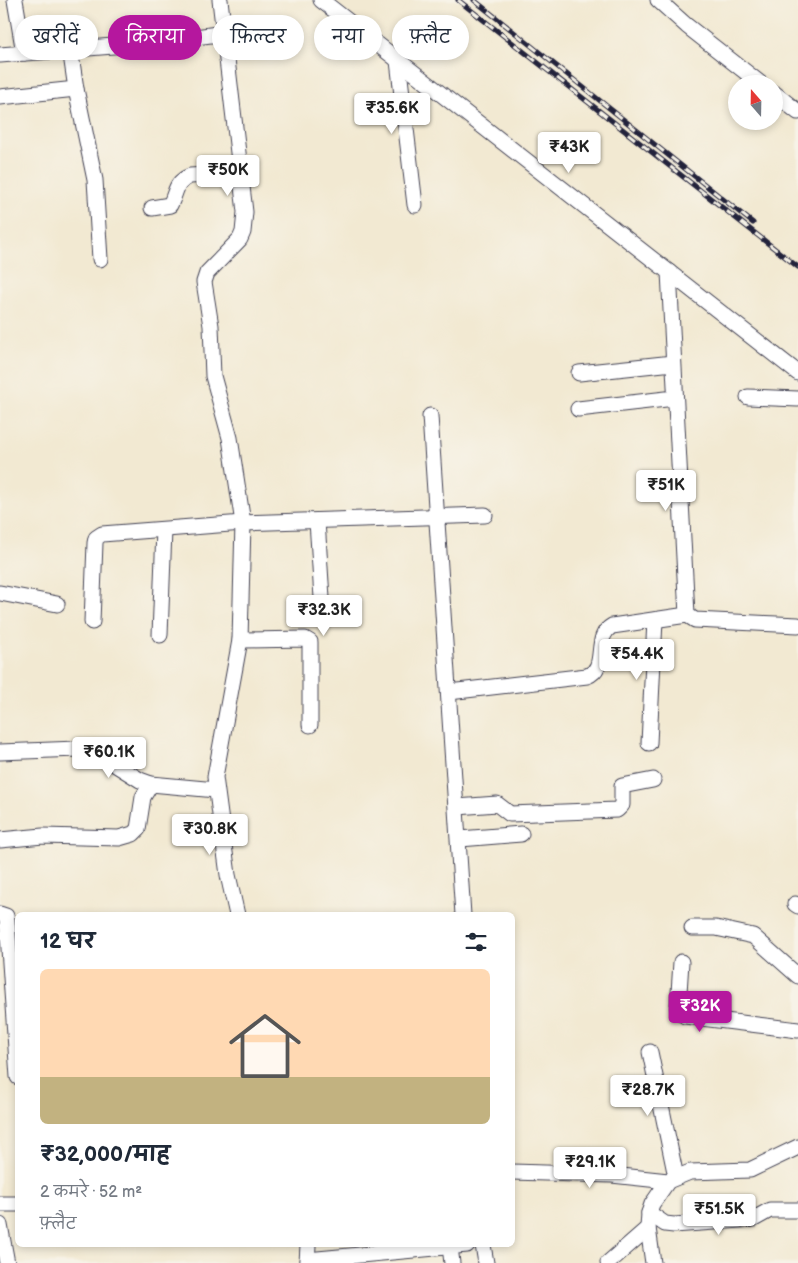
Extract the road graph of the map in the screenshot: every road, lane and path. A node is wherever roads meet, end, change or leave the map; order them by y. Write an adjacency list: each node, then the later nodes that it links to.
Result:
1 (15, 0): 5 (street)
2 (220, 0): 6 (street)
3 (321, 0): 13 (street)
4 (658, 0): 14 (street)
5 (18, 15)
6 (222, 15)
7 (212, 35): 8 (street)
8 (98, 46)
9 (15, 54): 10 (street)
10 (0, 55)
11 (72, 60): 15 (street)
12 (228, 60): 21 (street)
13 (398, 61): 22 (street); 25 (street)
14 (750, 75)
15 (76, 89): 16 (street); 24 (street)
16 (0, 97)
17 (783, 97): 19 (street)
18 (783, 101): 20 (street)
19 (798, 101)
20 (798, 112)
21 (240, 173): 23 (street); 37 (street)
22 (415, 205)
23 (152, 208)
24 (100, 259)
25 (669, 272): 26 (street); 28 (street)
26 (673, 363): 27 (street); 30 (street)
27 (579, 372)
28 (798, 373)
29 (748, 397): 31 (street)
30 (675, 398): 32 (street); 42 (street)
31 (798, 399)
32 (578, 409)
33 (430, 416): 35 (street)
34 (485, 515): 35 (street)
35 (436, 517): 36 (street); 48 (street)
36 (318, 521): 37 (street); 40 (street)
37 (244, 523): 38 (street); 47 (street)
38 (164, 530): 44 (street); 46 (street)
39 (0, 593): 41 (street)
40 (322, 598)
41 (57, 604)
42 (687, 615): 43 (street); 45 (street)
43 (655, 620): 48 (street); 50 (street)
44 (92, 622)
45 (798, 625)
46 (160, 634)
47 (240, 640): 49 (street); 54 (street)
48 (449, 692): 55 (street)
49 (310, 725)
50 (649, 743)
51 (0, 752): 53 (street)
52 (653, 780): 55 (street)
53 (151, 784): 54 (street); 58 (street)
54 (216, 790): 59 (street)
55 (457, 808): 57 (street)
56 (521, 834): 57 (street)
57 (460, 839): 60 (street)
58 (0, 840)
59 (236, 912)
60 (464, 912)
61 (0, 914): 63 (street)
62 (692, 928): 65 (street)
63 (13, 951): 66 (street)
64 (681, 962): 67 (street)
65 (798, 975)
66 (15, 1001)
67 (798, 1030)
68 (650, 1052): 71 (street)
69 (798, 1147): 71 (street)
70 (515, 1172): 71 (street)
71 (672, 1179): 75 (street)
72 (0, 1204): 73 (street)
73 (15, 1204)
74 (798, 1210): 75 (street)
75 (648, 1220): 84 (street); 85 (street)
76 (0, 1225): 81 (street)
77 (308, 1247): 80 (street)
78 (450, 1247): 80 (street); 82 (street)
79 (484, 1247): 83 (street)
80 (307, 1262)
81 (7, 1263)
82 (452, 1263)
83 (486, 1263)
84 (608, 1263)
85 (653, 1263)

